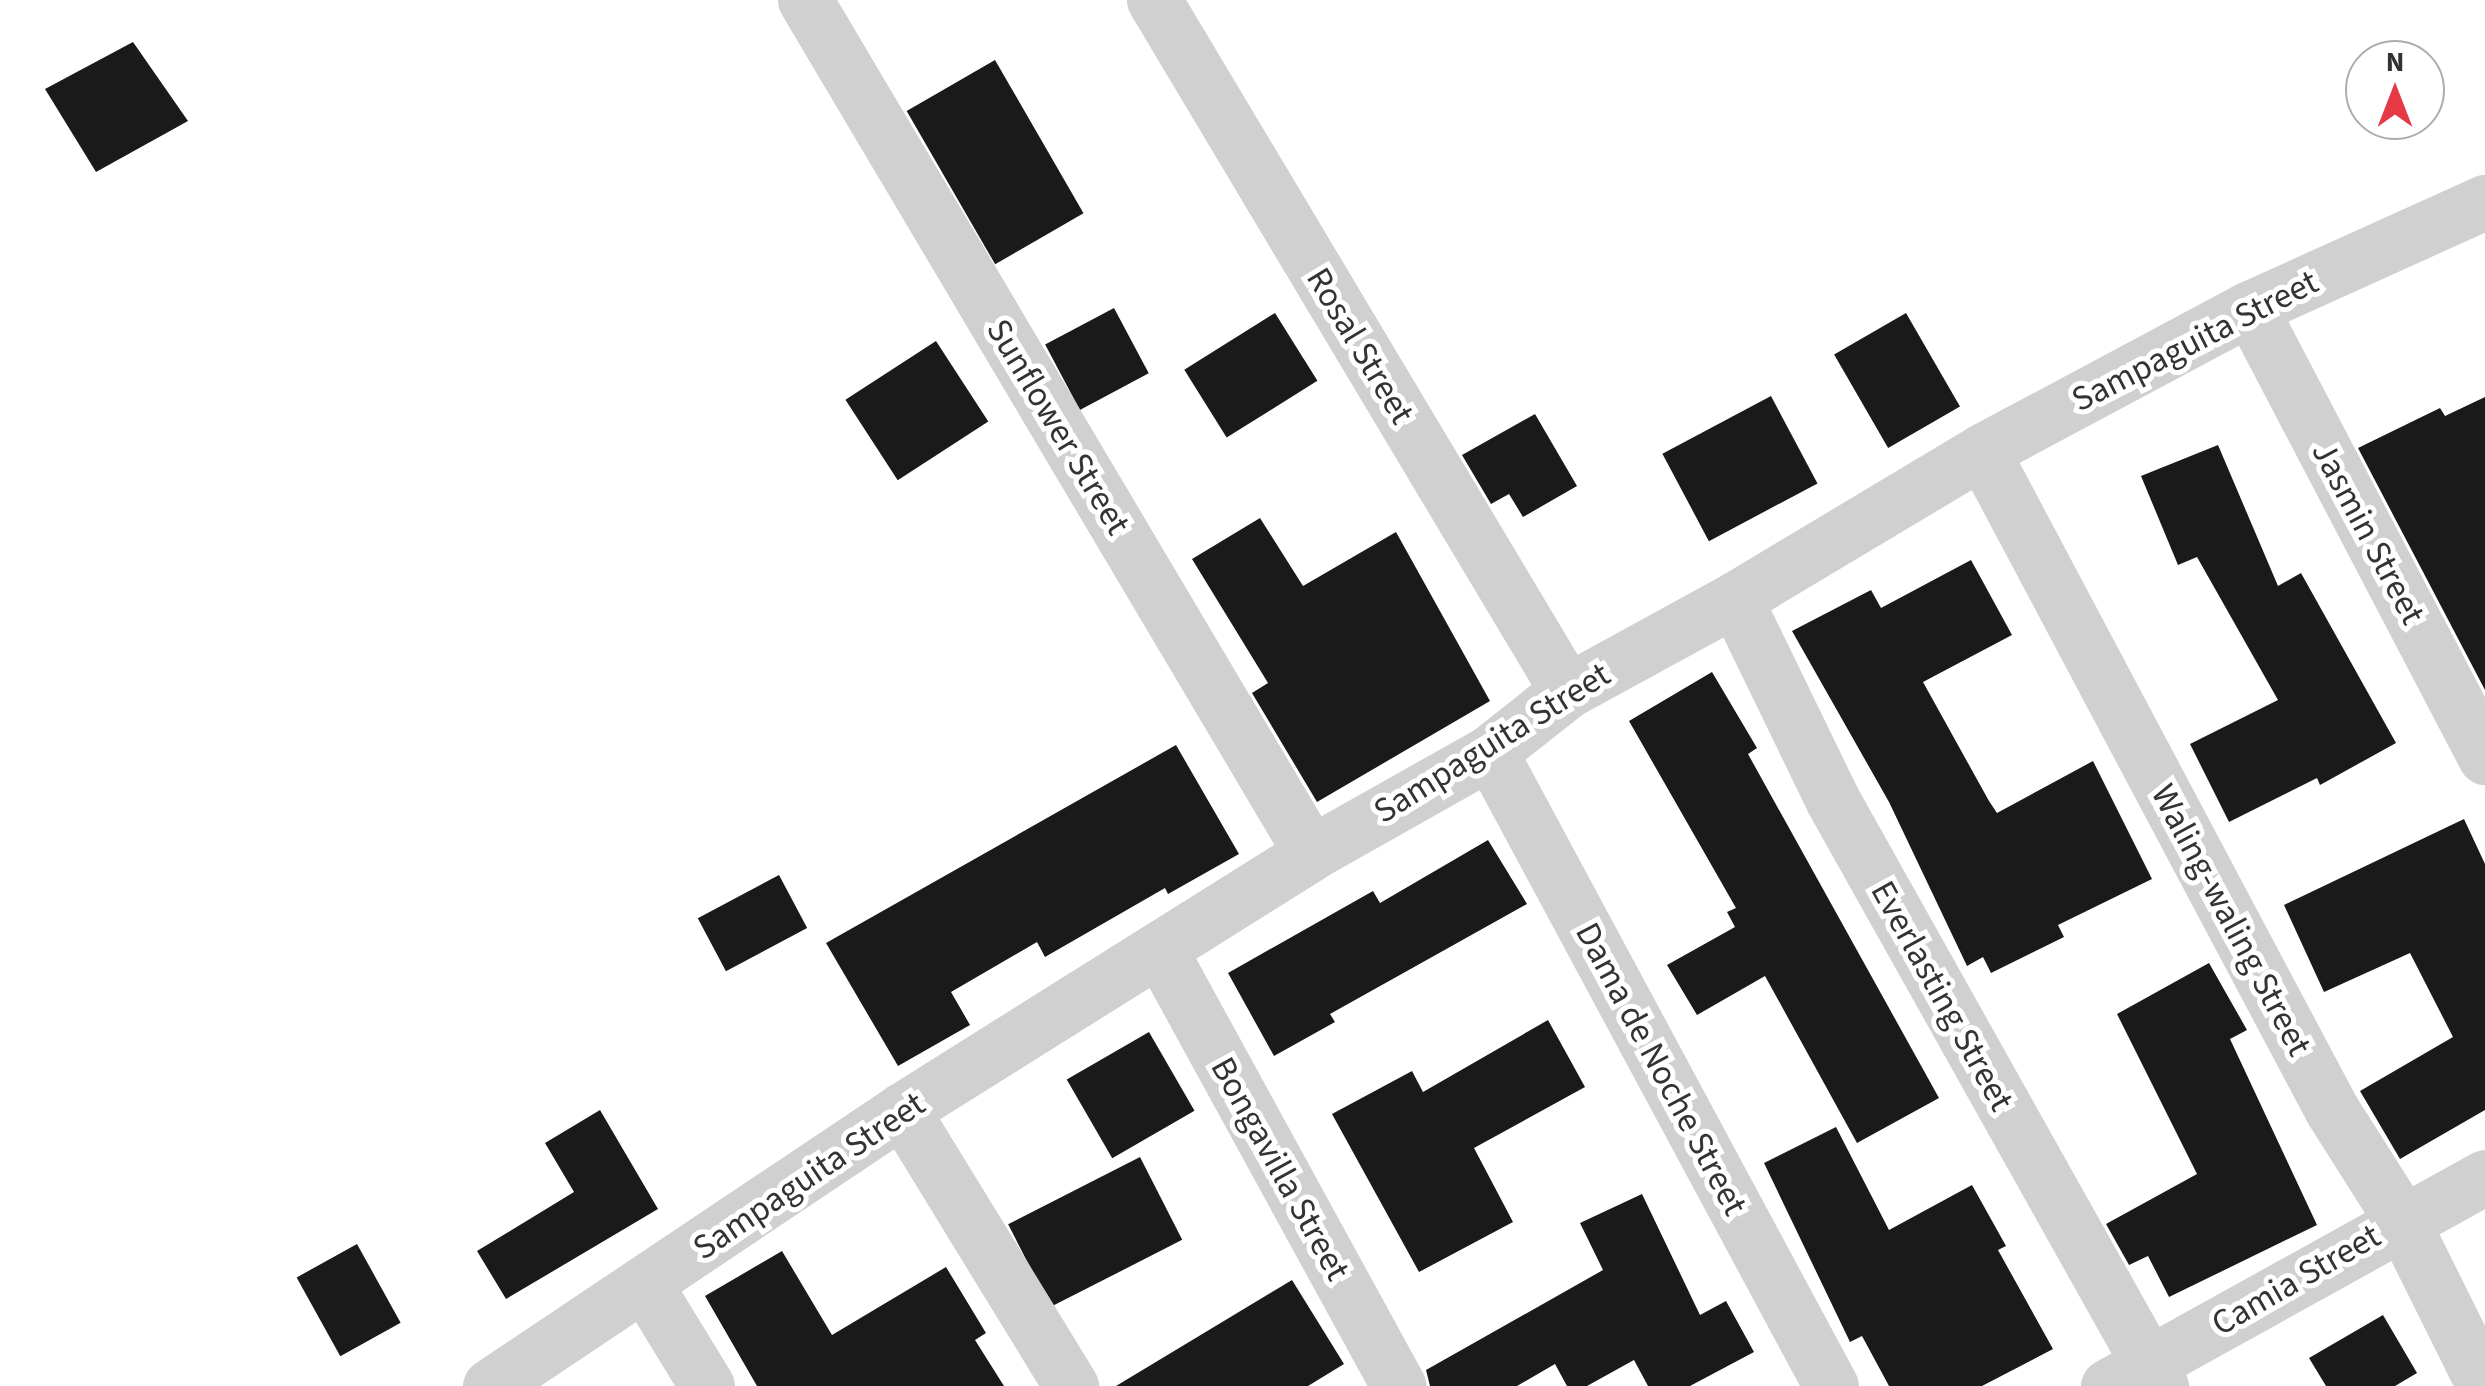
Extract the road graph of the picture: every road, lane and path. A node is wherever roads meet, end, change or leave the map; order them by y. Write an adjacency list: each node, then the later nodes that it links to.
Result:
1 (805, 0): 10 (street, Sunflower Street)
2 (1154, 0): 7 (street, Rosal Street)
3 (2485, 202): 4 (street, Sampaguita Street)
4 (2250, 308): 5 (street, Sampaguita Street); 9 (street, Jasmin Street)
5 (1982, 451): 6 (street, Sampaguita Street); 14 (street, Waling-waling Street)
6 (1735, 599): 7 (street, Sampaguita Street); 16 (street, Everlasting Street)
7 (1566, 691): 8 (street, Sampaguita Street)
8 (1490, 752): 10 (street, Sampaguita Street); 21 (street, Dama de Noche Street)
9 (2485, 758)
10 (1311, 853): 11 (street, Sampaguita Street)
11 (1160, 952): 12 (street, Sampaguita Street); 20 (street, Bongavilla Street)
12 (902, 1110): 15 (street, Sampaguita Street); 19 (street)
13 (2485, 1177): 14 (street, Camia Street)
14 (2401, 1219): 16 (street, Camia Street); 22 (street, Waling-waling Street)
15 (646, 1286): 17 (street, Sampaguita Street); 18 (street)
16 (2139, 1378)
17 (490, 1386)
18 (707, 1386)
19 (1071, 1386)
20 (1399, 1386)
21 (1832, 1386)
22 (2484, 1386)

